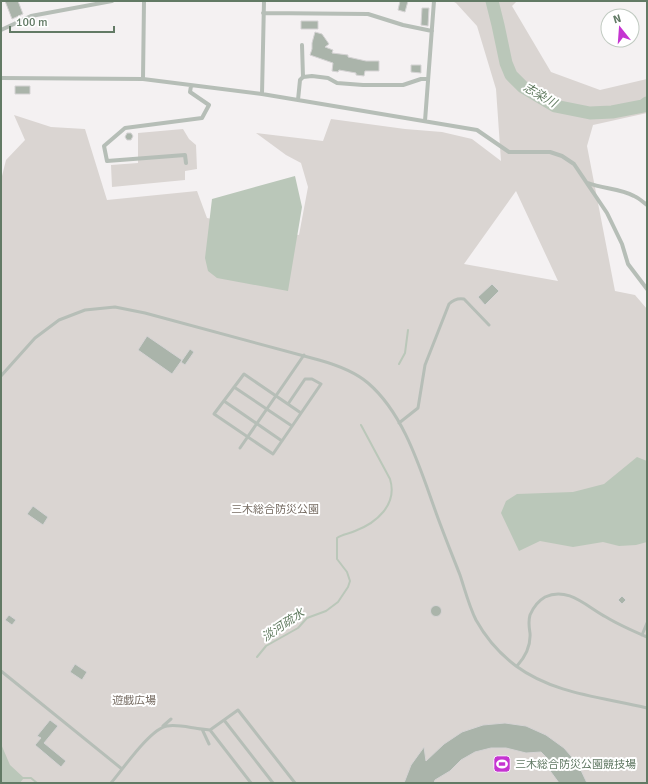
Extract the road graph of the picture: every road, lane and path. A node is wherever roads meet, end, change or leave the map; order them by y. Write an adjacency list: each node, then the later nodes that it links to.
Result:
1 (112, 1): 6 (street)
2 (144, 1): 11 (street)
3 (264, 1): 5 (street)
4 (434, 1): 7 (street)
5 (263, 13): 7 (street); 14 (street)
6 (1, 30)
7 (432, 31): 12 (street)
8 (302, 45): 9 (street)
9 (303, 77): 12 (street); 15 (street)
10 (1, 78): 11 (street)
11 (143, 79): 13 (street)
12 (428, 79): 16 (street)
13 (191, 86): 14 (street); 17 (street)
14 (262, 94): 15 (street)
15 (298, 100): 16 (street)
16 (425, 121): 18 (street)
17 (186, 164)
18 (588, 183): 19 (street); 20 (street)
19 (647, 206)
20 (647, 289)
21 (489, 325): 30 (lane)
22 (304, 355): 23 (lane); 25 (lane); 30 (lane)
23 (1, 376)
24 (234, 387): 25 (lane); 26 (lane); 28 (lane)
25 (276, 396): 27 (lane); 28 (lane)
26 (224, 401): 31 (lane); 33 (lane)
27 (288, 404): 29 (lane); 29 (lane)
28 (266, 409): 31 (lane); 32 (lane)
29 (301, 413): 32 (lane)
30 (399, 423): 39 (lane)
31 (257, 424): 33 (lane); 34 (lane)
32 (292, 426): 34 (lane)
33 (248, 437): 34 (lane); 35 (lane)
34 (282, 441)
35 (240, 448)
36 (647, 623): 37 (lane)
37 (642, 635): 38 (lane); 39 (lane)
38 (647, 637)
39 (517, 666): 41 (lane)
40 (1, 671): 48 (lane)
41 (647, 708)
42 (172, 718): 45 (lane)
43 (224, 720): 46 (lane); 51 (lane); 52 (lane)
44 (202, 729): 45 (lane); 46 (lane); 47 (lane)
45 (158, 730): 48 (lane)
46 (210, 730): 50 (lane)
47 (209, 744)
48 (122, 769): 49 (lane)
49 (111, 783)
50 (251, 783)
51 (273, 783)
52 (295, 783)

